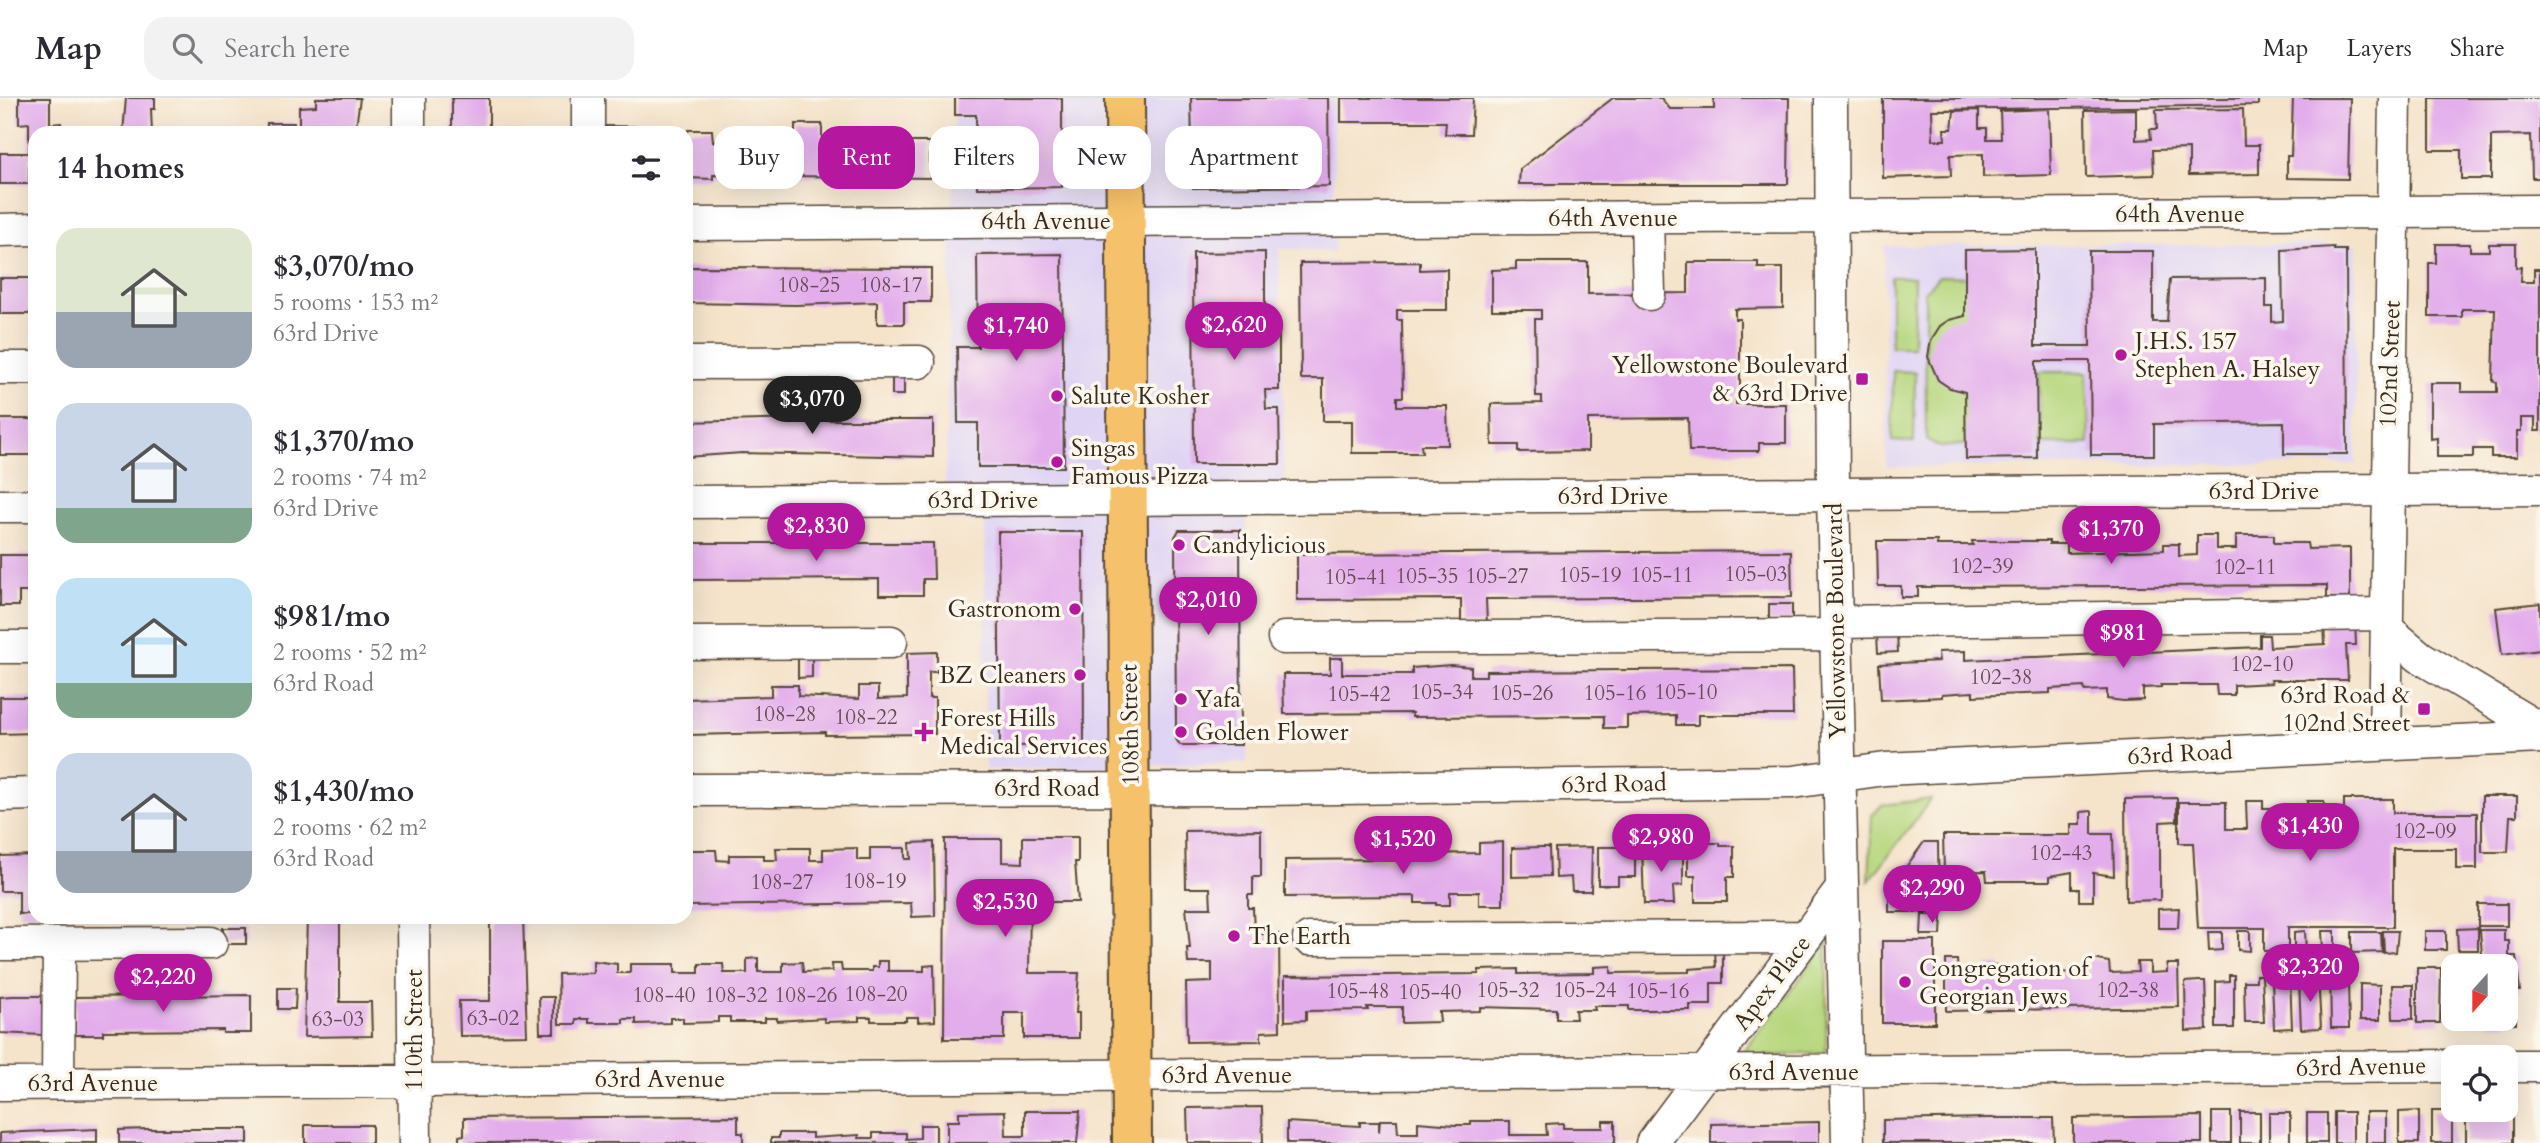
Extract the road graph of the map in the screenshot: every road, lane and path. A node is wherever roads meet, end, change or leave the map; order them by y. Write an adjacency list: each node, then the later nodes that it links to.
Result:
1 (408, 98): 6 (street)
2 (588, 98): 7 (street)
3 (1125, 98): 12 (main road, 108th Street)
4 (1831, 98): 10 (street, Yellowstone Boulevard)
5 (2395, 98): 9 (street, 102nd Street)
6 (409, 126)
7 (588, 126)
8 (2540, 211): 9 (street, 64th Avenue)
9 (2394, 212): 10 (street, 64th Avenue); 22 (street, 102nd Street)
10 (1831, 216): 11 (street, 64th Avenue); 23 (street, Yellowstone Boulevard)
11 (1647, 218): 12 (street, 64th Avenue); 16 (street)
12 (1126, 221): 13 (street, 64th Avenue); 24 (main road, 108th Street)
13 (693, 224)
14 (28, 229): 15 (street)
15 (0, 230)
16 (1649, 294)
17 (919, 362): 18 (street)
18 (693, 363)
19 (0, 368): 20 (street)
20 (28, 368)
21 (2540, 489): 22 (street, 63rd Drive)
22 (2387, 490): 23 (street, 63rd Drive); 28 (street, 102nd Street)
23 (1833, 495): 24 (street, 63rd Drive); 29 (street, Yellowstone Boulevard)
24 (1127, 499): 25 (street, 63rd Drive); 39 (main road, 108th Street)
25 (693, 502)
26 (0, 506): 27 (street)
27 (28, 506)
28 (2387, 622): 29 (street); 35 (street); 37 (street, 102nd Street)
29 (1836, 629): 30 (street); 38 (street, Yellowstone Boulevard)
30 (1284, 638)
31 (891, 642): 32 (street)
32 (693, 643)
33 (0, 647): 34 (street)
34 (28, 647)
35 (2540, 729)
36 (2540, 737): 37 (street, 63rd Road)
37 (2385, 743): 38 (street, 63rd Road)
38 (1839, 774): 39 (street, 63rd Road); 43 (street, Yellowstone Boulevard)
39 (1130, 788): 40 (street, 63rd Road); 55 (main road, 108th Street)
40 (693, 790)
41 (0, 794): 42 (street)
42 (28, 794)
43 (1841, 890): 46 (street, Apex Place); 54 (street, Yellowstone Boulevard)
44 (414, 924): 56 (street, 110th Street)
45 (76, 935): 48 (street); 49 (street); 57 (street)
46 (1806, 937): 47 (street); 53 (street, Apex Place)
47 (1309, 939)
48 (211, 943)
49 (0, 944)
50 (2441, 1066): 54 (street, 63rd Avenue)
51 (2518, 1066): 52 (street)
52 (2540, 1066)
53 (1704, 1072): 54 (street, 63rd Avenue); 55 (street, 63rd Avenue); 61 (street, Apex Place)
54 (1847, 1072): 62 (street, Yellowstone Boulevard)
55 (1132, 1076): 56 (street, 63rd Avenue); 60 (main road, 108th Street)
56 (415, 1081): 57 (street, 63rd Avenue); 59 (street, 110th Street)
57 (58, 1083): 58 (street, 63rd Avenue)
58 (0, 1084)
59 (415, 1143)
60 (1132, 1143)
61 (1652, 1143)
62 (1848, 1143)

